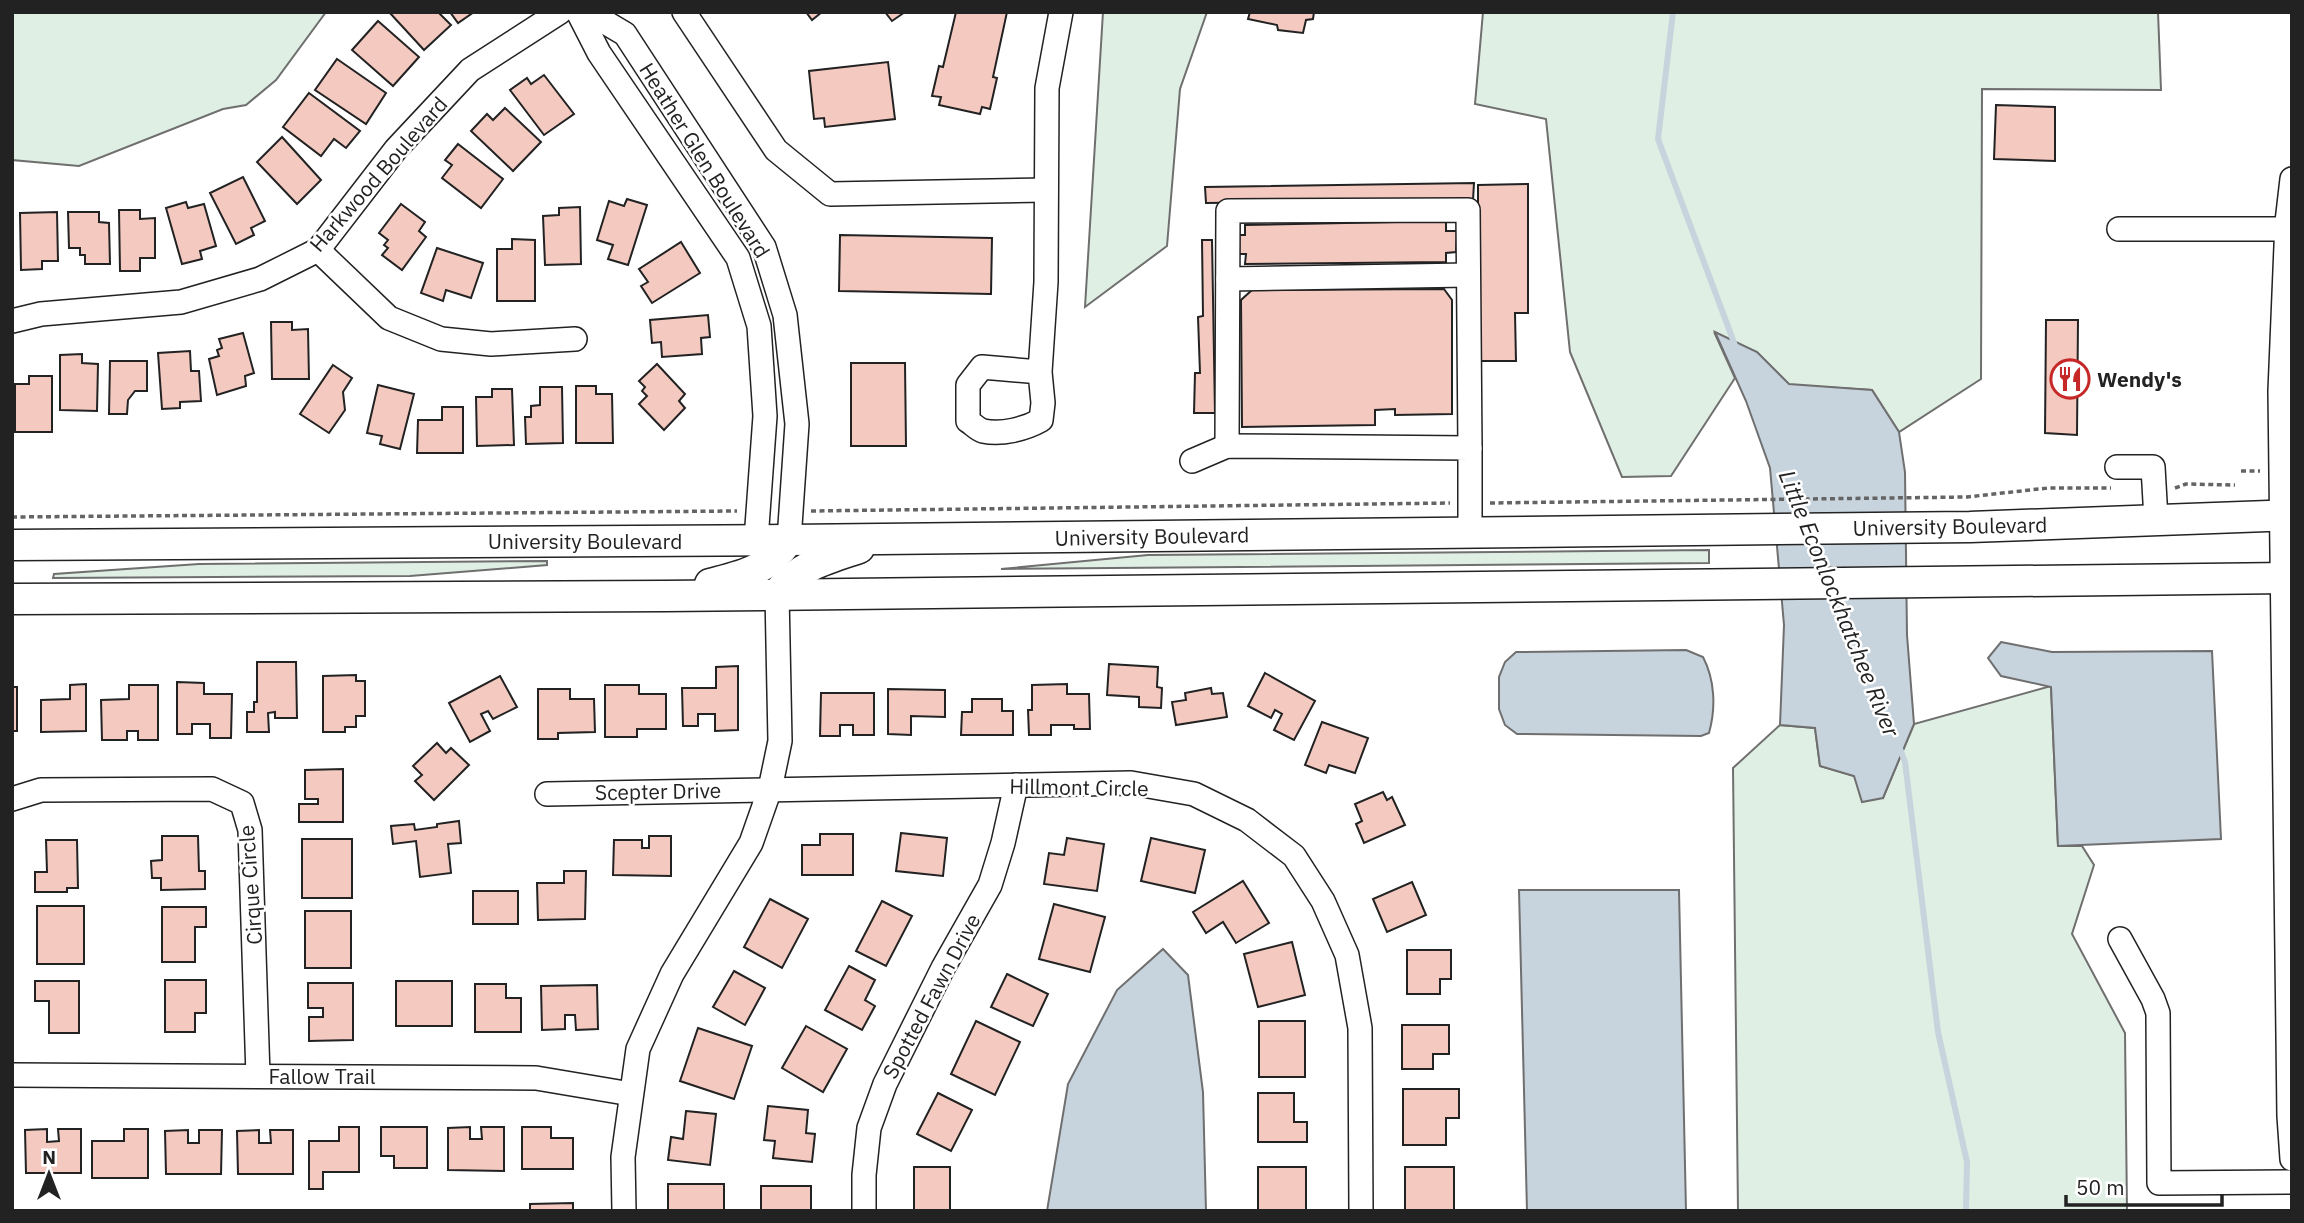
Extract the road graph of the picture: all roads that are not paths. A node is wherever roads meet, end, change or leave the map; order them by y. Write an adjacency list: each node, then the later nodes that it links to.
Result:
1 (561, 12): 10 (street, Harkwood Boulevard)
2 (578, 12): 22 (street, Heather Glen Boulevard)
3 (587, 12): 25 (street, Heather Glen Boulevard)
4 (684, 12): 7 (street)
5 (1061, 12): 7 (street)
6 (2292, 179): 9 (street)
7 (1046, 190): 15 (street)
8 (2119, 229): 9 (street)
9 (2287, 229): 20 (street)
10 (318, 250): 13 (street, Harkwood Boulevard); 14 (street)
11 (1468, 275): 12 (street); 12 (street); 17 (street)
12 (1228, 279): 16 (street)
13 (12, 321)
14 (575, 339)
15 (1040, 372)
16 (1227, 446): 18 (street); 18 (street)
17 (1470, 447): 18 (street); 23 (street)
18 (1322, 448)
19 (2116, 478): 21 (street)
20 (2287, 515): 21 (main road, University Boulevard); 27 (street)
21 (2156, 519): 23 (main road, University Boulevard)
22 (757, 526): 25 (main road, University Boulevard); 26 (main road, University Boulevard)
23 (1470, 533): 24 (main road, University Boulevard)
24 (886, 539): 25 (main road, University Boulevard); 28 (main road)
25 (789, 540): 29 (main road)
26 (12, 545)
27 (2287, 578): 28 (main road); 39 (street)
28 (777, 594): 29 (main road); 32 (street)
29 (665, 596): 30 (main road)
30 (12, 599)
31 (1016, 785): 32 (street, Hillmont Circle); 42 (street, Spotted Fawn Drive); 43 (street, Hillmont Circle)
32 (770, 789): 33 (street, Scepter Drive); 38 (street)
33 (547, 794)
34 (12, 799): 37 (street, Cirque Circle)
35 (2120, 939): 40 (street)
36 (12, 1075): 37 (street, Fallow Trail)
37 (258, 1076): 38 (street, Fallow Trail)
38 (631, 1094): 41 (street)
39 (2292, 1159)
40 (2292, 1182)
41 (624, 1211)
42 (864, 1211)
43 (1361, 1211)

